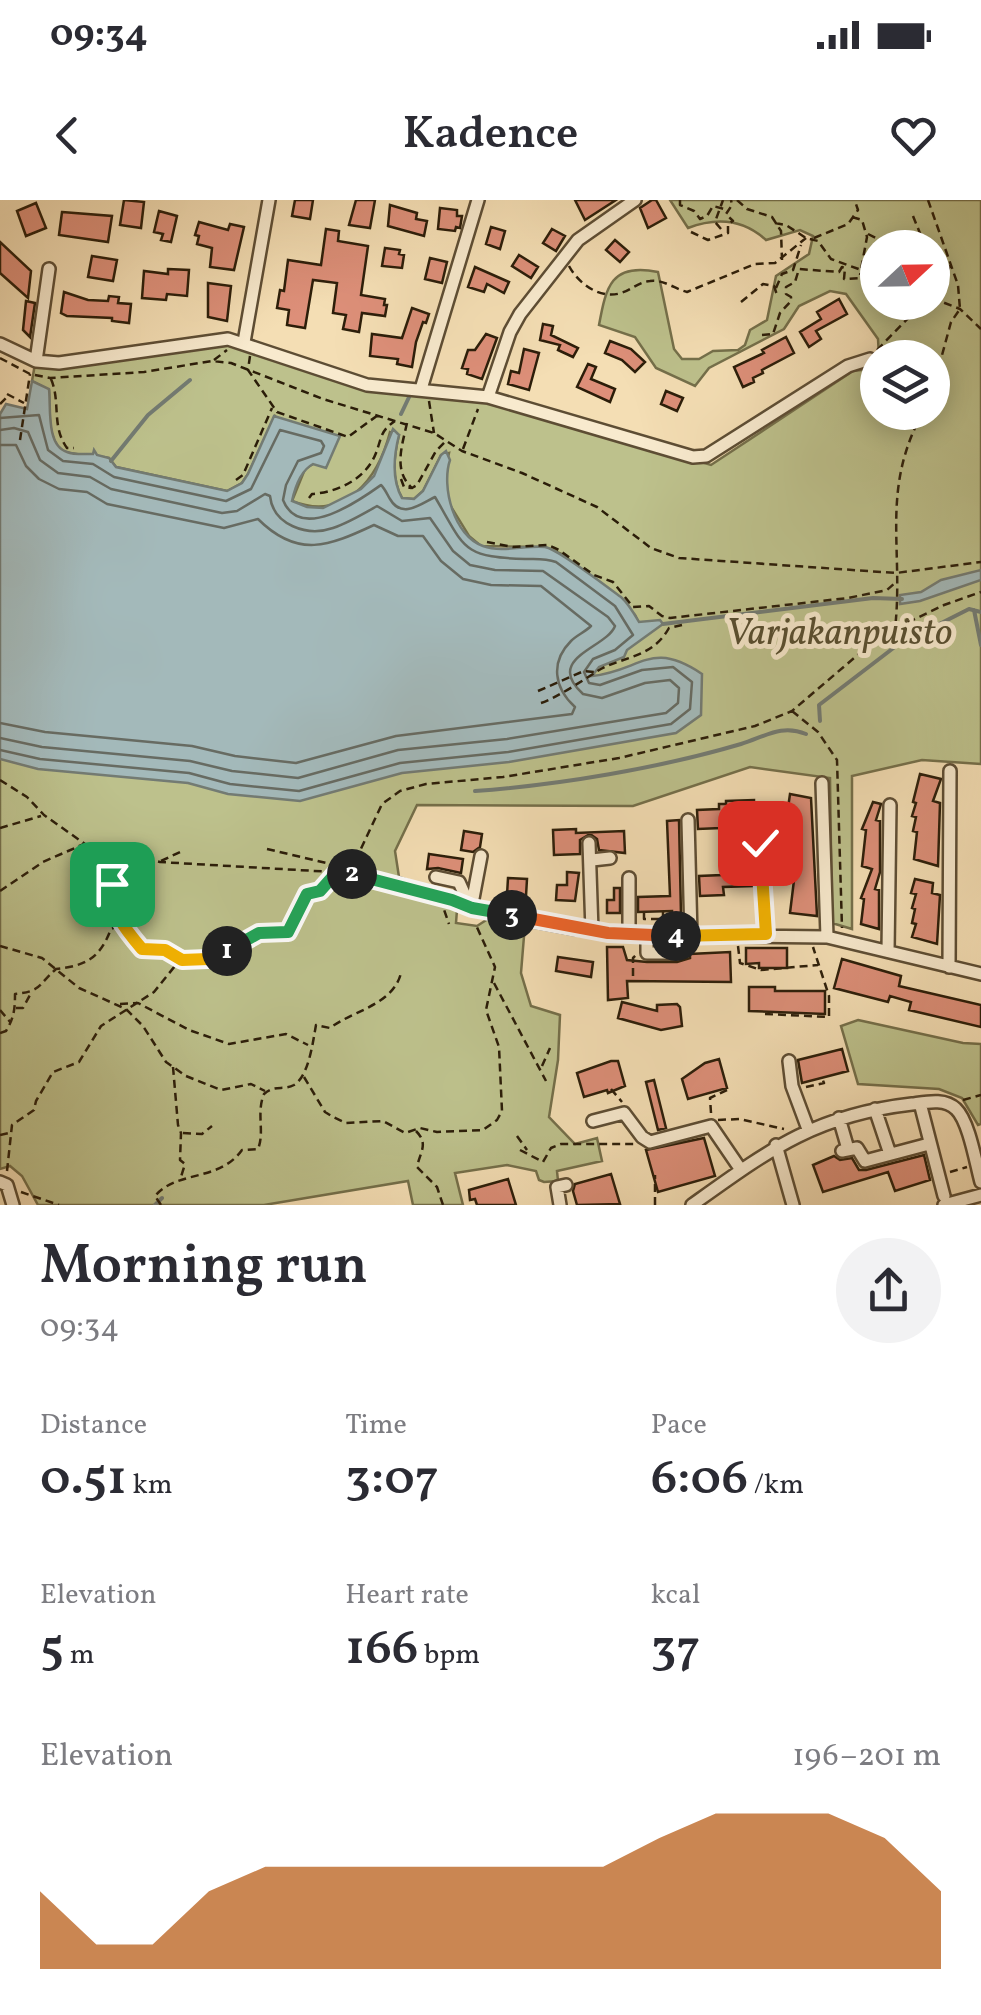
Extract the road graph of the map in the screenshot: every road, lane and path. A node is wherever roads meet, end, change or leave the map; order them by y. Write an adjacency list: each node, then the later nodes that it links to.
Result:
1 (269, 200): 38 (street)
2 (478, 200): 45 (street)
3 (634, 200): 21 (street)
4 (680, 200): 9 (path)
5 (723, 200): 9 (path)
6 (734, 200): 10 (path); 13 (path)
7 (928, 200): 23 (path)
8 (855, 202): 12 (path)
9 (718, 208): 10 (path); 14 (path)
10 (728, 210): 17 (path)
11 (913, 216): 16 (path)
12 (852, 217): 15 (path); 19 (path)
13 (775, 223): 18 (path); 22 (path)
14 (721, 229)
15 (866, 230)
16 (919, 230)
17 (691, 232)
18 (806, 238): 19 (path); 20 (path)
19 (813, 238): 25 (path)
20 (801, 243): 22 (path); 27 (path)
21 (565, 255): 22 (path); 46 (street)
22 (782, 260)
23 (951, 265): 31 (path)
24 (49, 270): 40 (street)
25 (860, 270)
26 (860, 278): 34 (path)
27 (776, 288): 28 (path); 29 (path)
28 (777, 295)
29 (741, 302)
30 (950, 304): 31 (path)
31 (960, 309): 33 (path); 36 (path)
32 (905, 320): 35 (path)
33 (981, 329)
34 (762, 335)
35 (886, 340)
36 (946, 340)
37 (0, 344): 40 (street)
38 (248, 346): 40 (street); 42 (path); 45 (street)
39 (0, 358): 43 (path)
40 (36, 361)
41 (860, 362): 46 (street)
42 (248, 370): 44 (path); 49 (path); 50 (path)
43 (30, 374): 44 (path); 48 (path)
44 (50, 378): 59 (path)
45 (424, 389): 46 (street); 56 (path)
46 (488, 397): 60 (path)
47 (0, 404): 48 (path)
48 (25, 404): 57 (path)
49 (273, 407): 50 (path); 62 (path)
50 (379, 415): 51 (path)
51 (389, 418): 52 (path); 54 (path)
52 (396, 420): 53 (path); 54 (path)
53 (407, 423): 56 (path); 63 (path)
54 (388, 425): 65 (path)
55 (914, 430): 68 (path)
56 (434, 433): 58 (path)
57 (20, 440)
58 (446, 441): 60 (path); 63 (path)
59 (74, 448)
60 (464, 452): 61 (path); 68 (path)
61 (464, 458)
62 (236, 480)
63 (411, 487): 64 (path)
64 (412, 495)
65 (309, 498)
66 (487, 542): 71 (path)
67 (981, 562): 68 (path)
68 (896, 573): 69 (path)
69 (896, 584): 71 (path); 74 (path)
70 (981, 592): 74 (path)
71 (670, 618): 73 (path)
72 (682, 625): 73 (path)
73 (672, 626): 75 (path)
74 (894, 629): 96 (path)
75 (595, 672): 76 (path); 77 (path)
76 (538, 690)
77 (541, 702)
78 (950, 772): 127 (street)
79 (0, 780): 82 (path)
80 (822, 783): 119 (street)
81 (890, 804): 122 (street)
82 (44, 815): 85 (path); 87 (path)
83 (688, 820): 105 (street)
84 (758, 823): 113 (street)
85 (0, 828)
86 (589, 843): 93 (street)
87 (85, 844): 88 (path); 99 (path)
88 (95, 846): 94 (path); 109 (path)
89 (267, 850): 96 (path)
90 (180, 852): 94 (path)
91 (481, 856): 101 (street)
92 (610, 858): 93 (street)
93 (592, 860): 110 (street)
94 (160, 862): 95 (path)
95 (336, 873): 96 (path); 111 (path)
96 (350, 873): 100 (path)
97 (436, 876): 101 (street)
98 (630, 878): 115 (street)
99 (0, 891)
100 (440, 896): 101 (path); 108 (path)
101 (472, 908): 110 (street); 132 (path)
102 (653, 912): 106 (path)
103 (663, 912): 107 (path)
104 (644, 913): 106 (path)
105 (690, 918): 107 (path); 117 (street)
106 (653, 919): 107 (path)
107 (663, 920)
108 (449, 924)
109 (121, 925): 125 (path); 128 (path)
110 (592, 931): 115 (street)
111 (288, 932): 114 (path); 120 (path); 125 (path)
112 (738, 934): 113 (street); 117 (street); 126 (path)
113 (766, 934): 118 (street)
114 (297, 935)
115 (629, 935): 116 (street)
116 (647, 936): 117 (street); 123 (street)
117 (691, 936)
118 (809, 936): 119 (street); 126 (path)
119 (827, 937): 122 (street)
120 (284, 940)
121 (0, 946): 128 (path)
122 (888, 950): 127 (street)
123 (643, 953): 124 (street); 131 (path)
124 (676, 954)
125 (182, 960): 134 (path)
126 (819, 966): 139 (path)
127 (950, 966): 130 (street)
128 (56, 969): 133 (path); 135 (path)
129 (401, 973): 142 (path)
130 (981, 974)
131 (633, 976)
132 (493, 981): 146 (path); 165 (path)
133 (31, 994): 136 (path); 136 (path)
134 (138, 1003): 135 (path); 138 (path); 142 (path)
135 (118, 1004): 138 (path)
136 (16, 1008): 140 (path)
137 (0, 1010): 140 (path)
138 (127, 1010): 145 (path); 167 (path)
139 (765, 1014)
140 (11, 1023): 141 (path)
141 (0, 1033)
142 (309, 1046): 147 (path)
143 (550, 1048): 146 (path)
144 (788, 1060): 153 (street)
145 (173, 1067): 152 (path); 168 (path)
146 (542, 1068): 149 (path)
147 (304, 1076): 152 (path); 165 (path)
148 (822, 1078): 153 (path)
149 (546, 1080)
150 (610, 1090): 158 (path)
151 (727, 1090): 162 (path)
152 (266, 1092): 182 (path)
153 (795, 1094): 163 (street)
154 (981, 1094): 156 (path)
155 (920, 1103): 156 (street); 157 (street); 173 (street)
156 (958, 1106): 169 (street)
157 (875, 1109): 159 (street); 177 (street)
158 (624, 1113): 160 (street); 172 (street)
159 (839, 1118): 163 (street); 177 (street)
160 (593, 1121)
161 (212, 1126): 168 (path)
162 (711, 1126): 166 (path); 172 (street); 178 (street)
163 (808, 1129): 174 (street)
164 (981, 1129): 169 (street)
165 (415, 1130): 191 (path)
166 (788, 1130)
167 (10, 1133): 170 (path); 183 (path)
168 (182, 1133): 182 (path)
169 (967, 1133): 179 (street)
170 (0, 1136)
171 (517, 1136): 176 (path)
172 (650, 1142): 176 (path)
173 (929, 1144): 177 (street); 181 (street)
174 (776, 1145): 178 (street); 195 (street)
175 (520, 1150): 176 (path)
176 (528, 1151)
177 (890, 1154)
178 (741, 1170): 186 (street)
179 (977, 1173): 181 (path)
180 (655, 1175): 193 (path)
181 (938, 1176): 187 (street)
182 (180, 1182): 190 (path)
183 (3, 1184): 188 (street); 189 (path)
184 (566, 1185): 192 (street)
185 (981, 1195): 187 (street)
186 (710, 1200): 194 (street)
187 (944, 1200)
188 (14, 1205)
189 (59, 1205)
190 (161, 1205)
191 (443, 1205)
192 (560, 1205)
193 (654, 1205)
194 (692, 1205)
195 (794, 1205)

